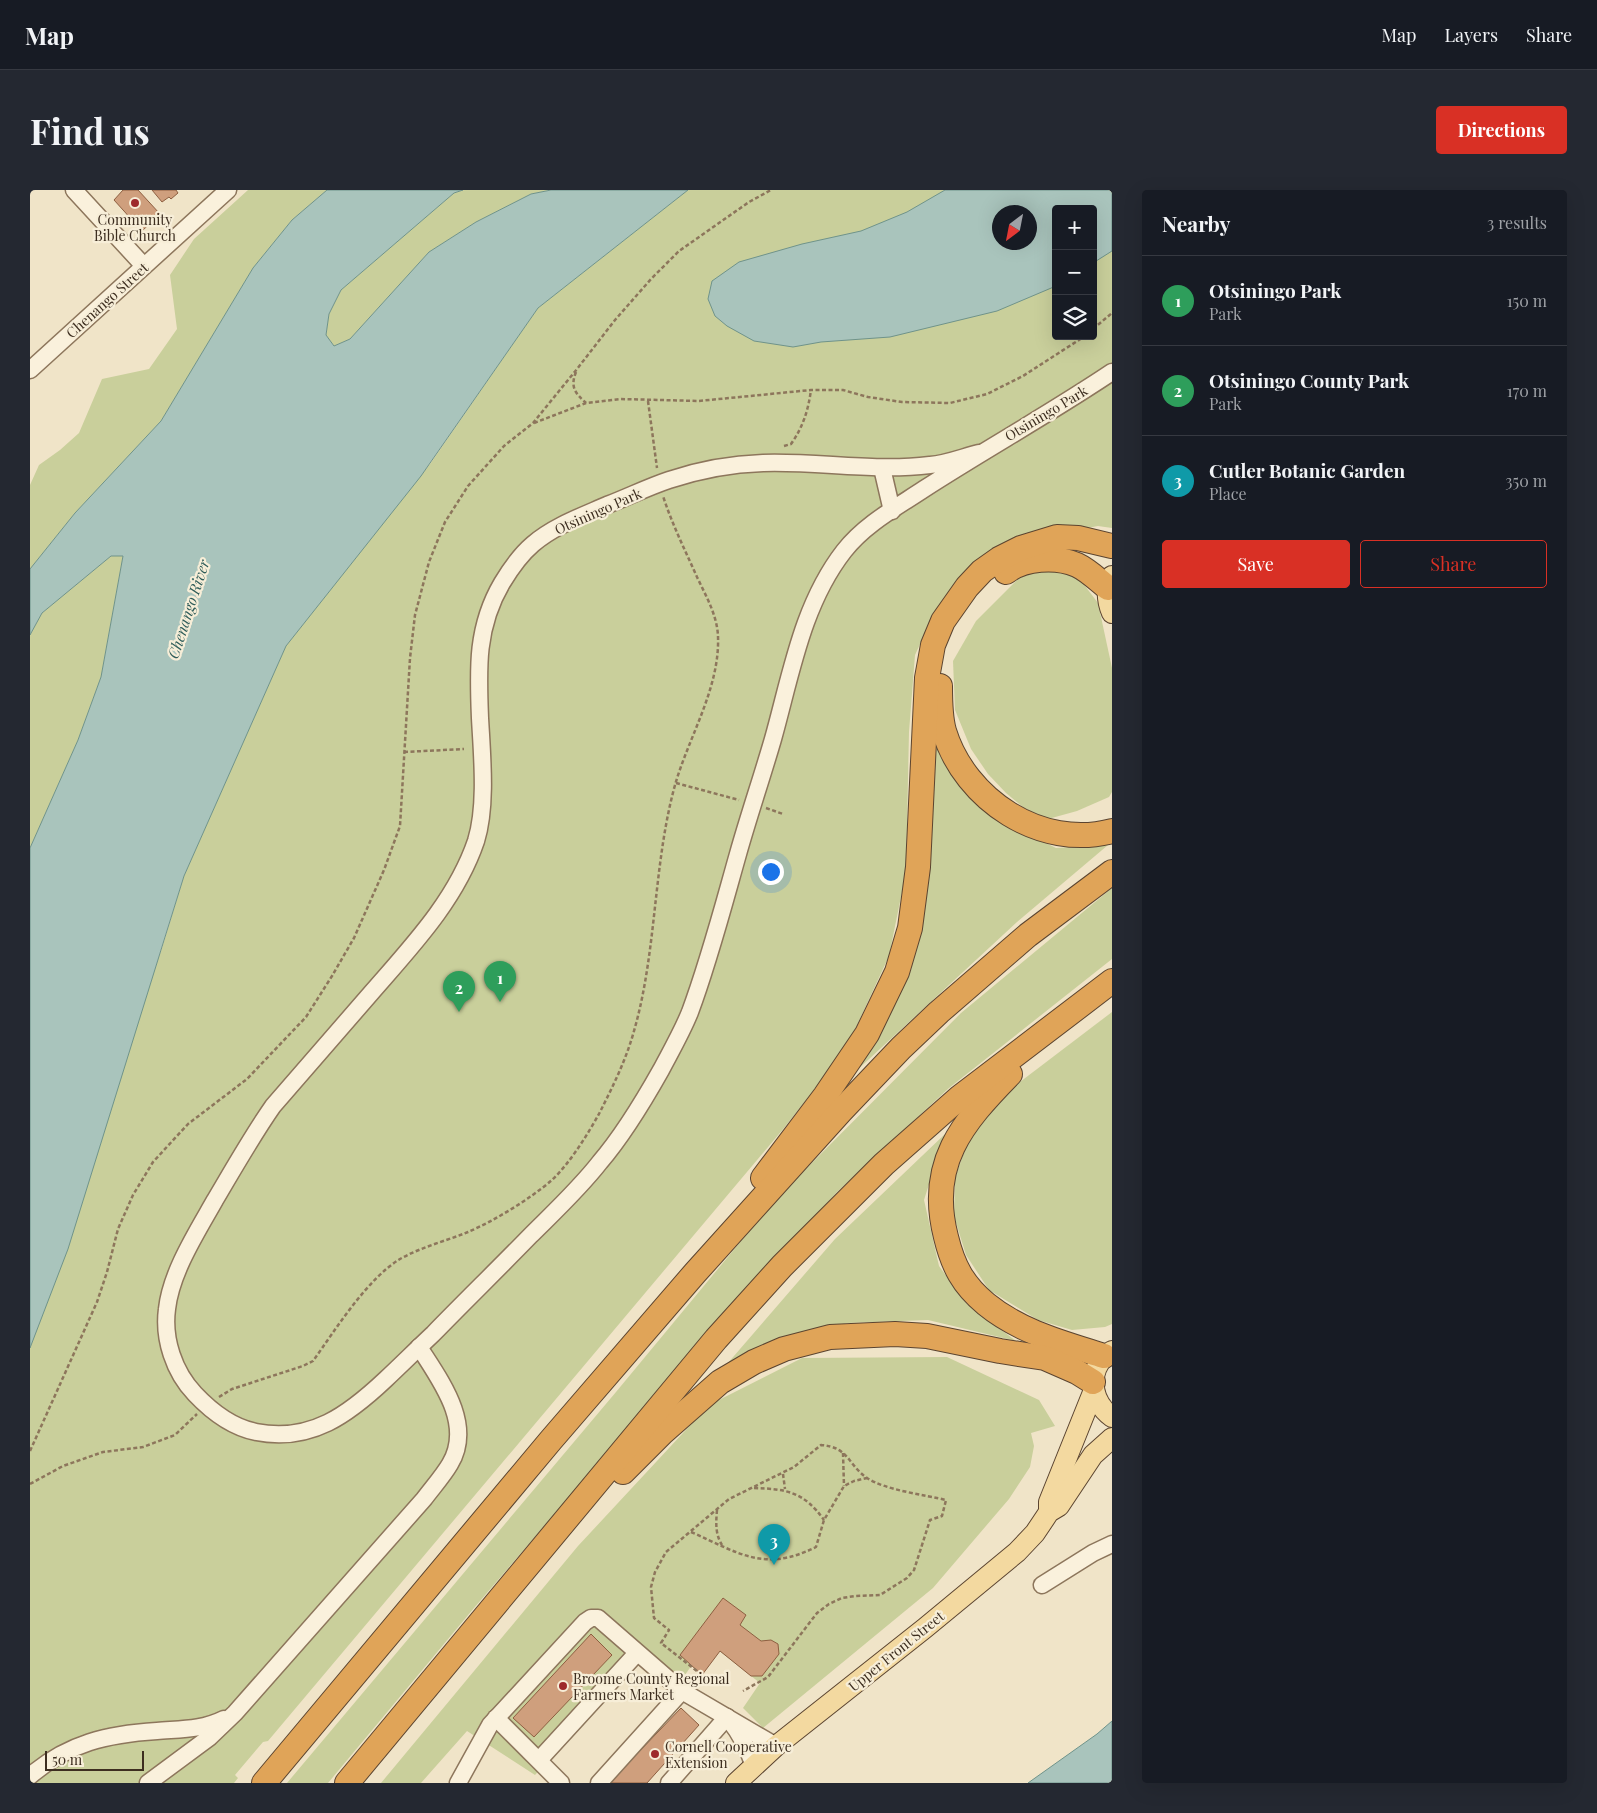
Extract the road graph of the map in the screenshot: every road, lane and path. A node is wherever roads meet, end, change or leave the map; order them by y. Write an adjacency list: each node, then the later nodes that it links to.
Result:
1 (74, 190): 4 (street)
2 (228, 190): 4 (street, Chenango Street)
3 (772, 190): 9 (path)
4 (144, 266): 8 (street, Chenango Street)
5 (1112, 313): 6 (path)
6 (1097, 326)
7 (1080, 340): 11 (path)
8 (30, 370)
9 (577, 370): 13 (path); 14 (path)
10 (1112, 372): 16 (street, Otsiningo Park)
11 (810, 390): 12 (path); 15 (path)
12 (648, 400): 13 (path); 18 (path)
13 (586, 403): 14 (path)
14 (533, 423): 24 (path)
15 (784, 446)
16 (979, 453): 17 (street, Otsiningo Park); 19 (street, Otsiningo Park)
17 (882, 468): 18 (street, Otsiningo Park); 19 (street)
18 (660, 483): 25 (path); 35 (street, Otsiningo Park)
19 (892, 511): 26 (street, Otsiningo Park)
20 (1112, 546): 31 (highway)
21 (1110, 582): 22 (main road); 27 (highway)
22 (1112, 612)
23 (464, 750): 24 (path)
24 (404, 752): 38 (path)
25 (676, 783): 26 (path); 35 (path)
26 (753, 803): 32 (street, Otsiningo Park)
27 (1112, 831)
28 (1112, 872): 31 (highway)
29 (1112, 981): 30 (highway)
30 (1070, 1012): 33 (highway); 53 (highway)
31 (695, 1273): 66 (highway)
32 (419, 1347): 35 (street, Otsiningo Park); 58 (street)
33 (1108, 1354): 34 (main road, Upper Front Street)
34 (1093, 1386): 36 (main road); 47 (main road, Upper Front Street); 53 (highway)
35 (206, 1406): 42 (path)
36 (1112, 1416)
37 (1112, 1438): 47 (main road, Upper Front Street)
38 (30, 1450)
39 (843, 1453): 40 (path); 41 (path); 43 (path)
40 (783, 1474): 44 (path); 45 (path)
41 (867, 1478): 43 (path); 57 (path)
42 (30, 1484)
43 (844, 1486): 48 (path)
44 (753, 1488): 45 (path); 46 (path)
45 (785, 1490): 48 (path)
46 (717, 1510): 49 (path); 51 (path)
47 (1049, 1512): 61 (main road, Upper Front Street)
48 (824, 1520): 51 (path)
49 (691, 1532): 51 (path); 55 (path)
50 (1112, 1544): 52 (street)
51 (723, 1546)
52 (1042, 1585)
53 (509, 1586): 67 (highway)
54 (637, 1654): 56 (street); 60 (street); 62 (street)
55 (702, 1675)
56 (682, 1691): 59 (street); 70 (street)
57 (743, 1691)
58 (235, 1713): 64 (street); 65 (street)
59 (727, 1717): 61 (street); 63 (street); 71 (street)
60 (496, 1718): 62 (street); 68 (street)
61 (776, 1746): 63 (main road, Upper Front Street)
62 (538, 1760): 69 (street)
63 (754, 1766): 72 (main road, Upper Front Street)
64 (30, 1776)
65 (148, 1783)
66 (264, 1783)
67 (346, 1783)
68 (458, 1783)
69 (561, 1783)
70 (599, 1783)
71 (669, 1783)
72 (736, 1783)

